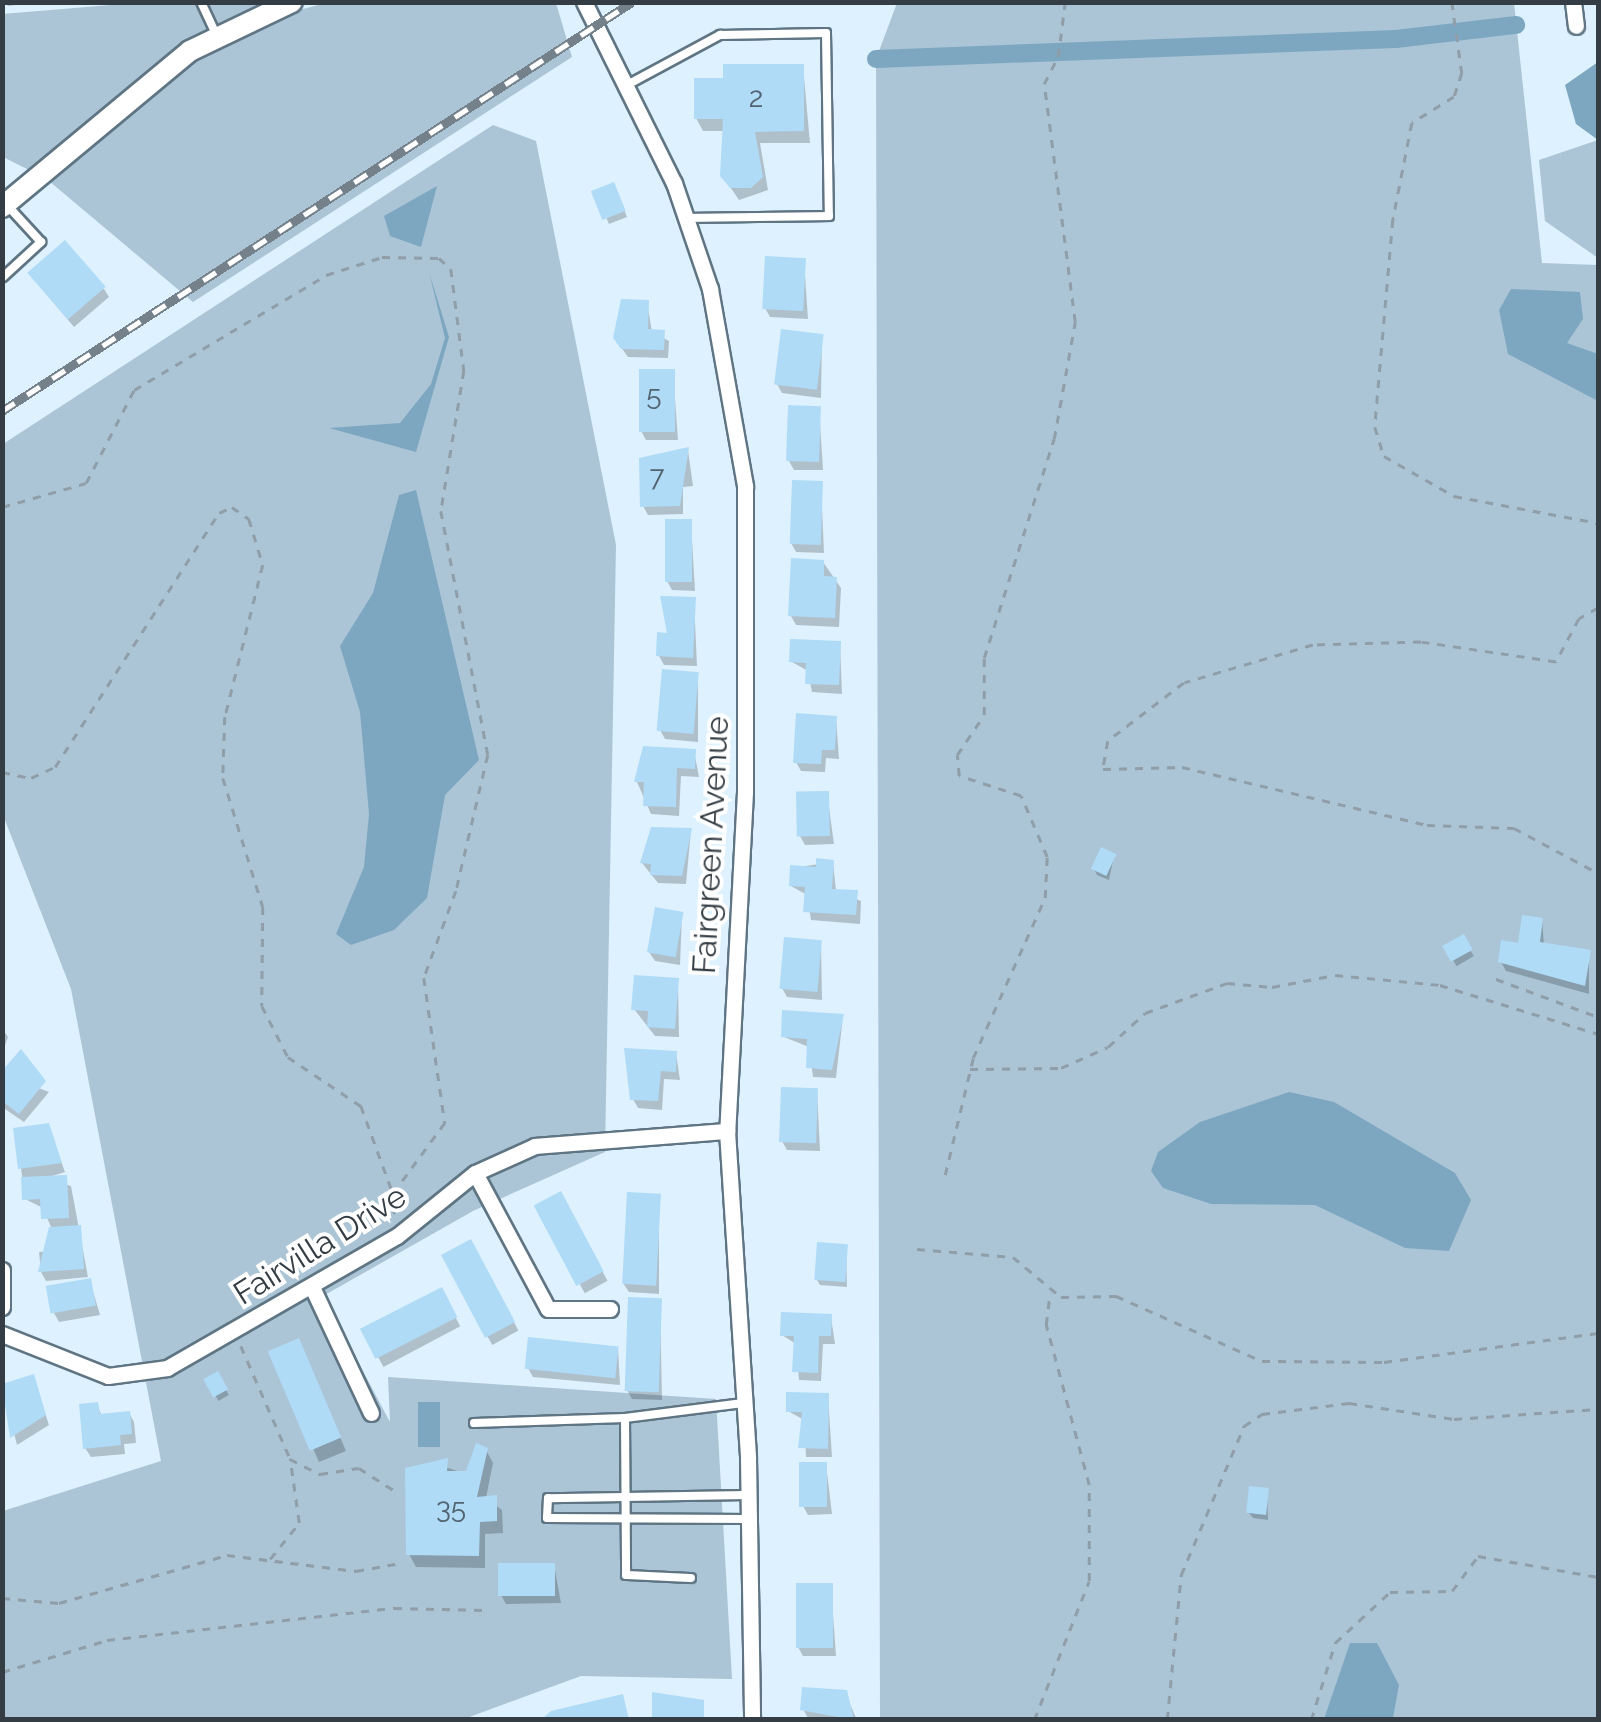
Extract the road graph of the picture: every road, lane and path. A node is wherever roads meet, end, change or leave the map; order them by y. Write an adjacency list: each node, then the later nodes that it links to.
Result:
1 (201, 2): 8 (lane)
2 (584, 2): 9 (street, Fairgreen Avenue)
3 (1065, 2): 21 (path)
4 (1452, 2): 14 (path)
5 (1573, 2): 7 (street)
6 (286, 3): 8 (street)
7 (1576, 26)
8 (217, 35): 10 (street)
9 (623, 87): 11 (street, Fairgreen Avenue); 11 (lane)
10 (4, 205): 12 (lane)
11 (686, 218): 22 (street, Fairgreen Avenue)
12 (3, 277)
13 (2, 507): 25 (path)
14 (1598, 523)
15 (1598, 608): 17 (path)
16 (2, 772): 25 (path)
17 (1598, 874)
18 (1496, 979): 19 (path)
19 (1598, 1017)
20 (1598, 1034): 21 (path)
21 (969, 1069): 24 (path)
22 (726, 1132): 23 (street, Fairvilla Drive); 36 (street, Fairgreen Avenue)
23 (474, 1173): 29 (street, Fairvilla Drive); 32 (street)
24 (945, 1175)
25 (394, 1194): 26 (path)
26 (379, 1228)
27 (917, 1250): 30 (path)
28 (2, 1270): 31 (street)
29 (312, 1287): 33 (street, Fairvilla Drive); 38 (street)
30 (1051, 1290): 34 (path); 55 (path)
31 (2, 1306)
32 (610, 1309)
33 (234, 1330): 35 (street, Fairvilla Drive); 41 (path)
34 (1598, 1333)
35 (2, 1334)
36 (742, 1403): 39 (lane); 43 (street, Fairgreen Avenue)
37 (1598, 1410): 56 (path)
38 (371, 1413)
39 (625, 1418): 40 (lane); 44 (lane)
40 (474, 1423)
41 (290, 1459): 42 (path); 47 (path)
42 (395, 1491)
43 (749, 1495): 44 (lane); 46 (street, Fairgreen Avenue)
44 (631, 1497): 45 (lane); 45 (lane)
45 (630, 1518): 46 (lane); 50 (lane)
46 (749, 1518): 54 (street, Fairgreen Avenue)
47 (263, 1560): 48 (path); 51 (path)
48 (400, 1563)
49 (1598, 1577): 57 (path)
50 (691, 1578)
51 (2, 1598)
52 (486, 1610): 53 (path)
53 (2, 1672)
54 (752, 1720)
55 (1034, 1720)
56 (1167, 1720)
57 (1311, 1720)

